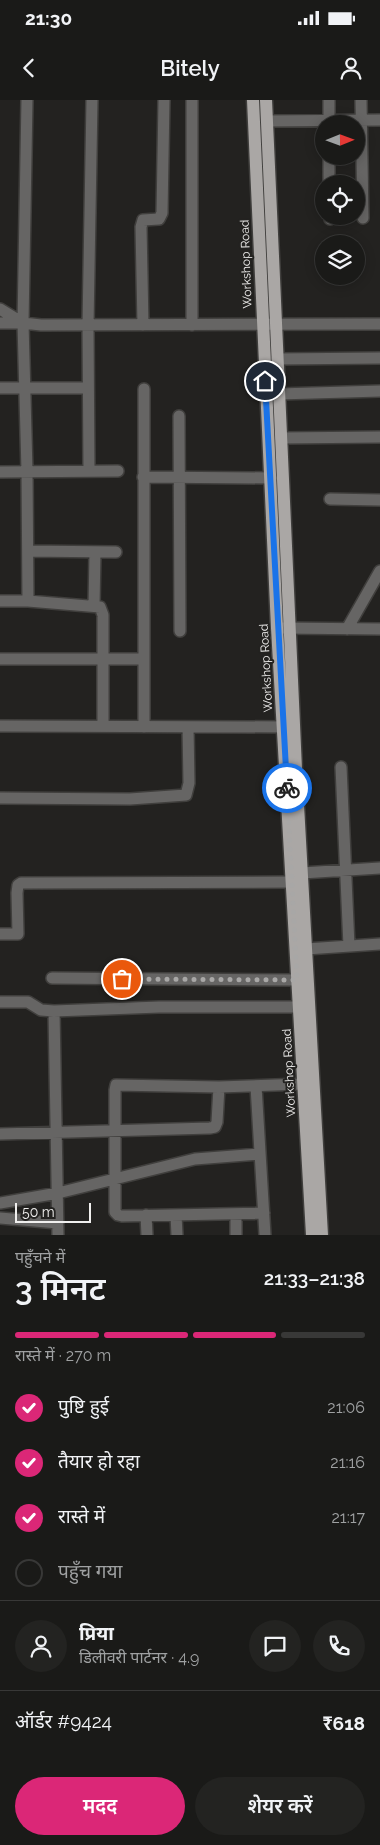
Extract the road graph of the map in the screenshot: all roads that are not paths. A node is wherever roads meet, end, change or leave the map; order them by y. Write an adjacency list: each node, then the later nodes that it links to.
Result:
1 (27, 100): 17 (street)
2 (92, 100): 21 (street)
3 (164, 100): 23 (street)
4 (192, 100): 22 (street)
5 (253, 100): 18 (main road, Workshop Road)
6 (266, 100): 13 (main road, Workshop Road)
7 (329, 100): 9 (street)
8 (361, 100): 10 (street)
9 (329, 115)
10 (361, 115)
11 (365, 120): 12 (street)
12 (380, 120)
13 (267, 121): 14 (street); 19 (main road, Workshop Road)
14 (315, 122)
15 (0, 309): 17 (street)
16 (0, 323): 17 (street)
17 (23, 323): 21 (street); 27 (street)
18 (262, 323): 19 (street); 22 (street); 41 (main road, Workshop Road)
19 (276, 324): 20 (street); 25 (main road, Workshop Road)
20 (380, 324)
21 (88, 325): 23 (street); 28 (street)
22 (192, 325): 23 (street)
23 (143, 326)
24 (380, 358): 25 (street)
25 (278, 359): 31 (main road, Workshop Road)
26 (0, 388): 27 (street)
27 (25, 388): 28 (street); 35 (street)
28 (88, 388): 36 (street)
29 (144, 389): 39 (street)
30 (380, 392): 31 (street)
31 (279, 394): 34 (main road, Workshop Road)
32 (180, 416): 40 (street)
33 (380, 437): 34 (street)
34 (281, 438): 51 (main road, Workshop Road)
35 (27, 471): 36 (street); 38 (street); 44 (street)
36 (89, 471): 37 (street)
37 (118, 471)
38 (0, 472)
39 (143, 477): 40 (street); 57 (street)
40 (180, 477): 41 (street); 54 (street)
41 (271, 478): 51 (main road, Workshop Road)
42 (330, 499): 43 (street)
43 (380, 500)
44 (28, 551): 45 (street); 49 (street)
45 (94, 552): 46 (street); 50 (street)
46 (116, 552)
47 (380, 571): 52 (street)
48 (0, 601): 49 (street)
49 (28, 601): 50 (street)
50 (94, 606): 56 (street)
51 (284, 628): 52 (street); 62 (main road, Workshop Road)
52 (347, 629): 53 (street)
53 (380, 630)
54 (180, 631)
55 (0, 659): 56 (street)
56 (103, 659): 57 (street); 59 (street)
57 (142, 659): 60 (street)
58 (0, 726): 59 (street)
59 (103, 726): 60 (street)
60 (144, 726): 61 (street)
61 (188, 727): 62 (street); 64 (street)
62 (289, 727): 67 (main road, Workshop Road)
63 (341, 767): 66 (street)
64 (0, 798)
65 (380, 868): 66 (street)
66 (346, 870): 67 (street); 70 (street)
67 (297, 878): 68 (street); 71 (main road, Workshop Road); 73 (main road, Workshop Road)
68 (0, 934)
69 (380, 944): 70 (street)
70 (349, 946): 71 (street)
71 (306, 949): 98 (main road, Workshop Road)
72 (52, 978): 73 (street)
73 (297, 980): 75 (main road, Workshop Road)
74 (0, 1002): 76 (street)
75 (299, 1006): 76 (street); 77 (main road, Workshop Road)
76 (54, 1011): 81 (street)
77 (303, 1084): 78 (street); 97 (main road, Workshop Road)
78 (256, 1086): 79 (street); 83 (street)
79 (219, 1087): 80 (street); 80 (street)
80 (115, 1130): 81 (street); 84 (street)
81 (56, 1133): 82 (street); 85 (street)
82 (0, 1134)
83 (259, 1154): 84 (street); 87 (street)
84 (116, 1178): 85 (street); 88 (street)
85 (58, 1192): 86 (street); 92 (street)
86 (0, 1204)
87 (264, 1213): 90 (street); 96 (street)
88 (146, 1215): 89 (street); 93 (street)
89 (176, 1215): 90 (street); 94 (street)
90 (236, 1215): 95 (street)
91 (0, 1218): 92 (street)
92 (58, 1229)
93 (146, 1235)
94 (177, 1235)
95 (236, 1235)
96 (265, 1235)
97 (312, 1235)
98 (322, 1235)

